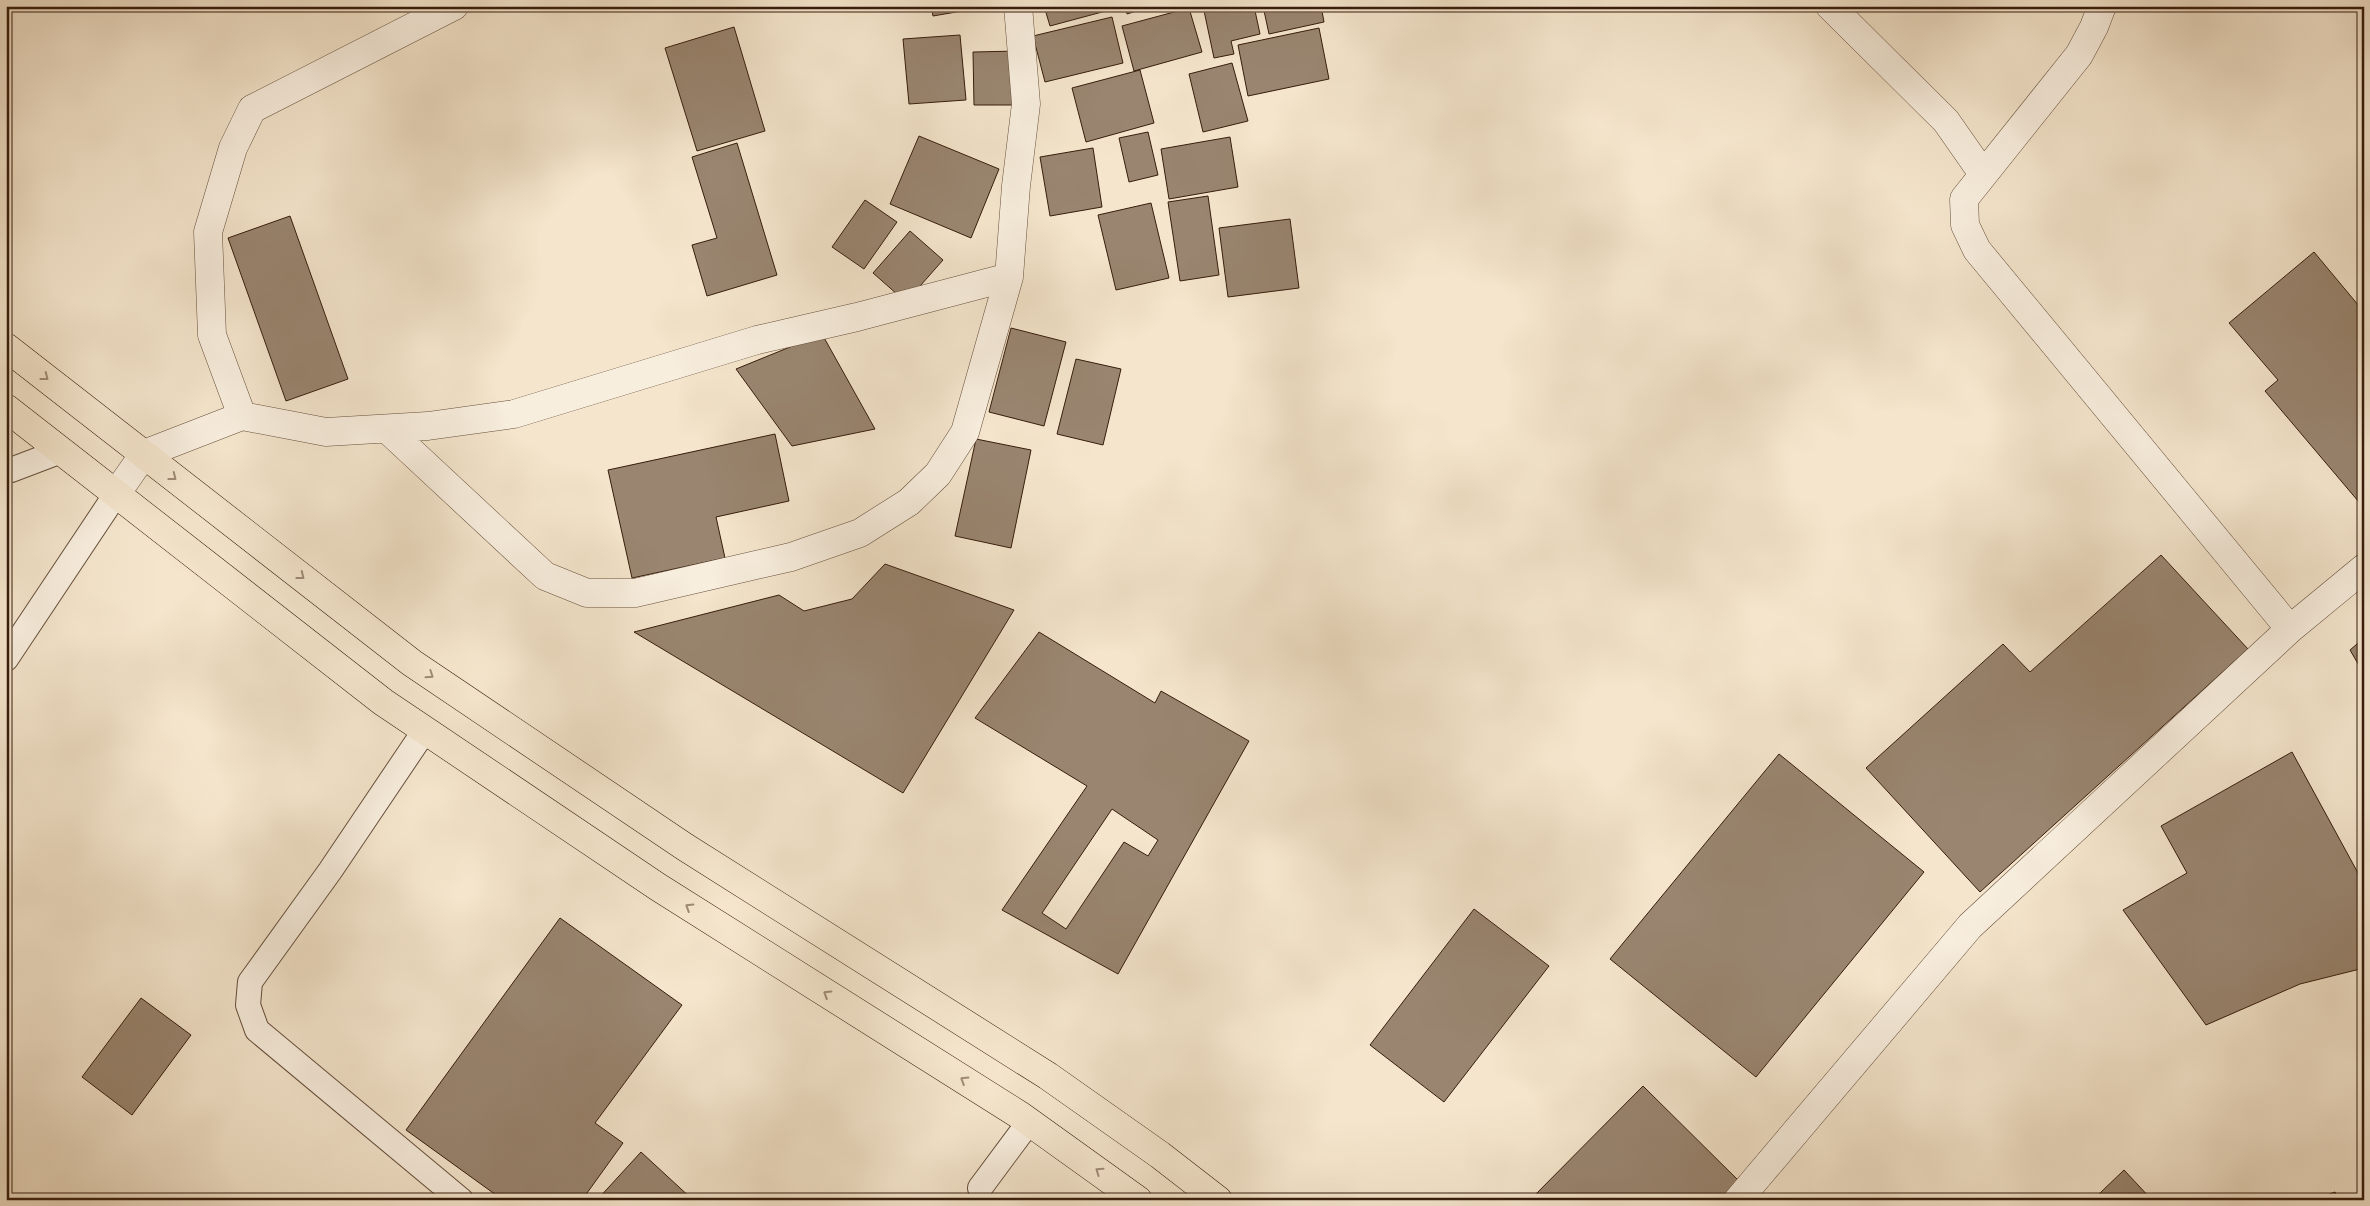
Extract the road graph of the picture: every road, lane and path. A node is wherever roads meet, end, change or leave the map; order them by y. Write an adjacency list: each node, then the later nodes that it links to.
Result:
1 (454, 6): 9 (street)
2 (1018, 6): 6 (street)
3 (1830, 6): 5 (street)
4 (2102, 6): 5 (street)
5 (1983, 174): 16 (street)
6 (1009, 276): 10 (street); 10 (street)
7 (6, 347): 12 (highway, one-way to 12)
8 (6, 408): 11 (highway)
9 (242, 416): 10 (street); 12 (street)
10 (387, 428)
11 (61, 451): 13 (lane); 14 (highway)
12 (144, 454): 14 (street); 23 (highway, one-way to 23)
13 (6, 469)
14 (116, 494): 17 (lane); 18 (highway)
15 (2364, 568): 16 (street)
16 (2290, 629): 24 (street)
17 (6, 659)
18 (425, 730): 19 (highway, one-way to 18); 21 (lane)
19 (1029, 1122): 20 (lane); 22 (highway, one-way to 19)
20 (980, 1188)
21 (461, 1200)
22 (1138, 1200)
23 (1218, 1200)
24 (1738, 1200)

